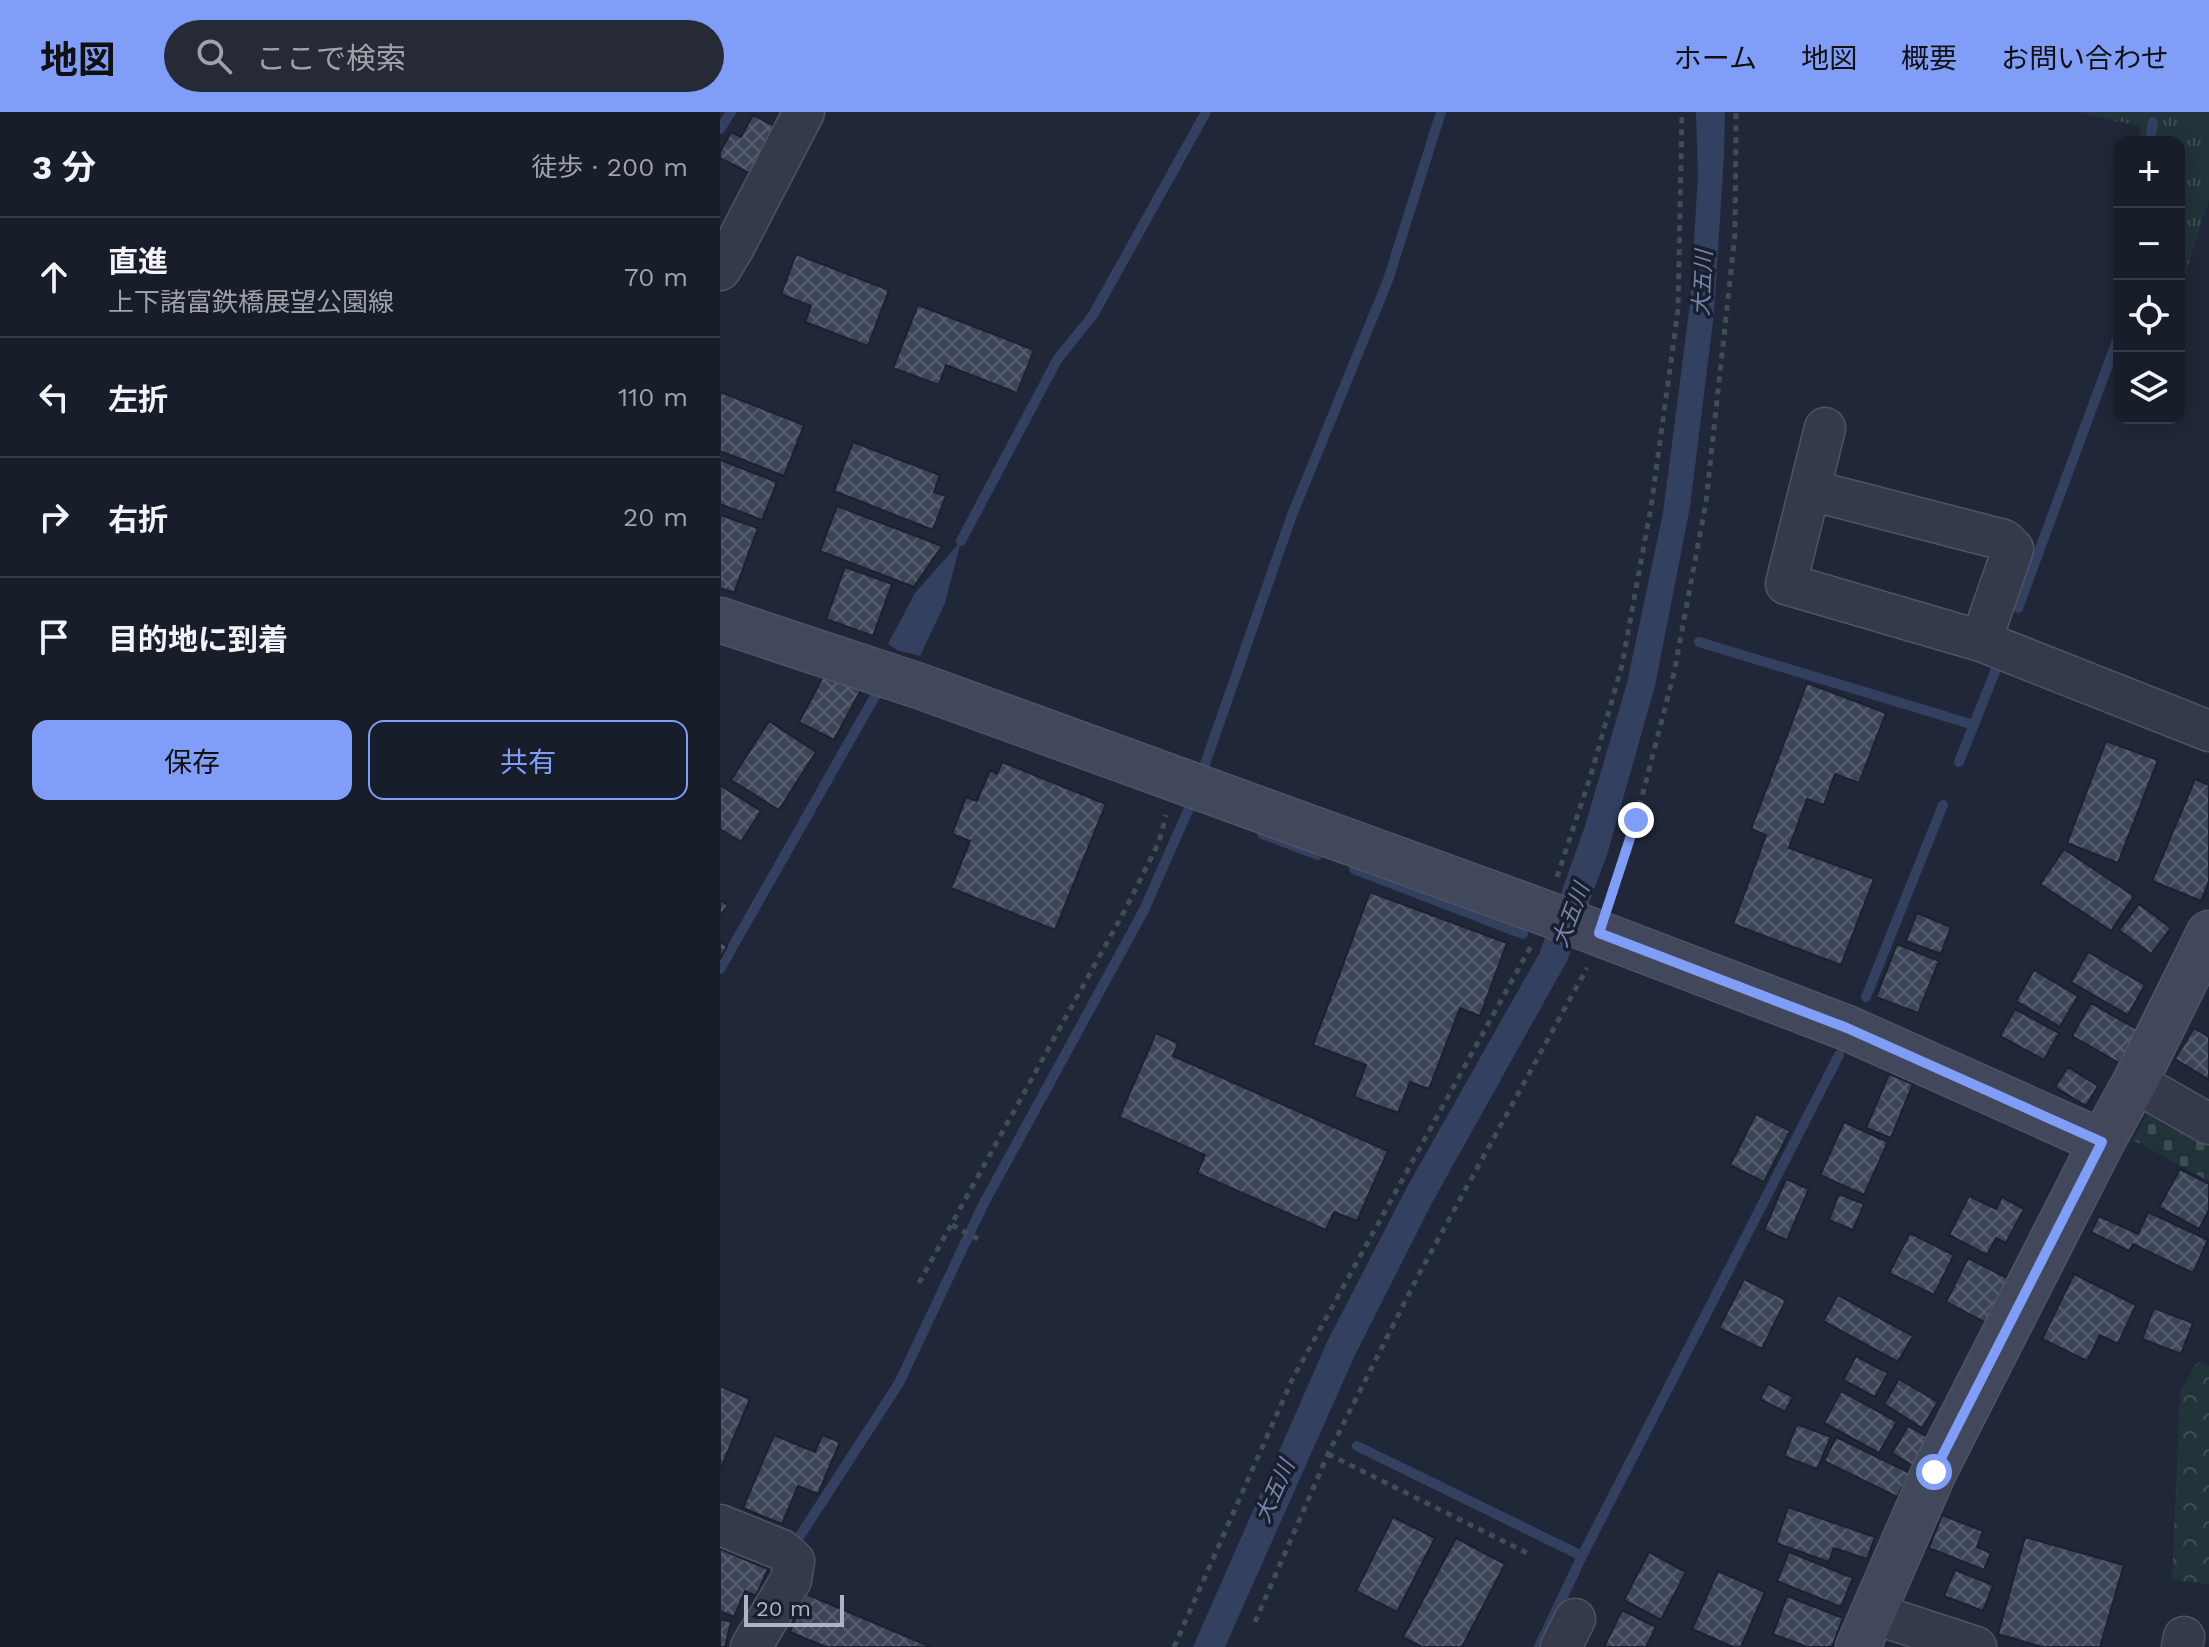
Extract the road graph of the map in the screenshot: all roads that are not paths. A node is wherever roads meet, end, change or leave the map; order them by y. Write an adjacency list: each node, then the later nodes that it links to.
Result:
1 (804, 112): 2 (street)
2 (720, 270)
3 (1825, 428): 4 (street)
4 (1810, 490): 6 (street); 6 (street)
5 (720, 620): 11 (street)
6 (1981, 641): 7 (street)
7 (2209, 731)
8 (2209, 933): 9 (street)
9 (2135, 1082): 10 (street); 11 (street)
10 (2209, 1124)
11 (2102, 1142): 13 (street)
12 (720, 1525): 14 (street)
13 (1865, 1630): 15 (street)
14 (751, 1647)
15 (1976, 1647)

